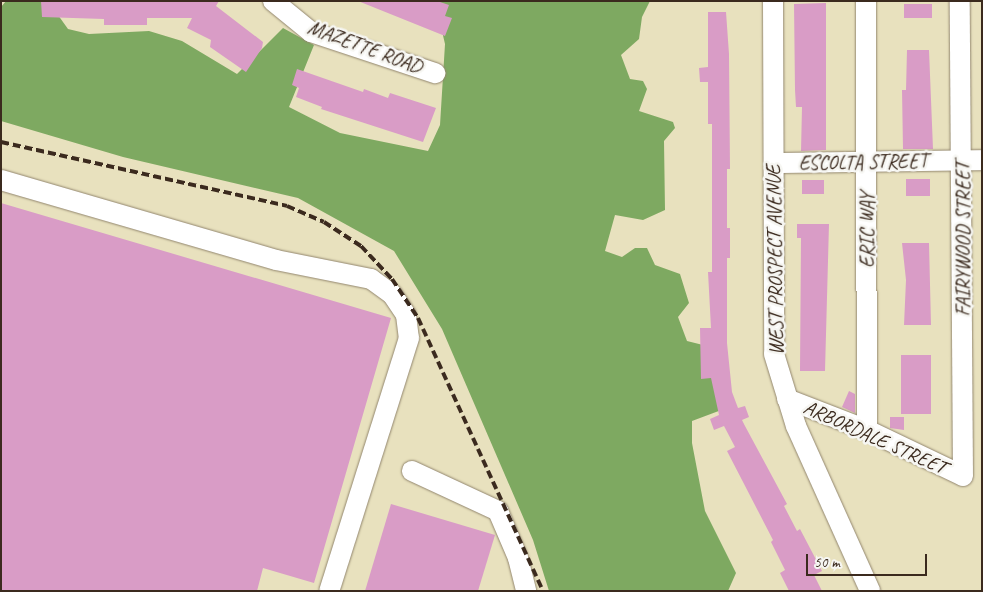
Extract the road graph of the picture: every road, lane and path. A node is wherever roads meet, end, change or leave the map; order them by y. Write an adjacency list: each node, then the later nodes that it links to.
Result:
1 (273, 1): 5 (street, MAZETTE ROAD)
2 (773, 1): 7 (street, WEST PROSPECT AVENUE)
3 (866, 1): 8 (street, ERIC WAY)
4 (960, 1): 6 (street, FAIRYWOOD STREET)
5 (435, 73)
6 (972, 160): 8 (street, ESCOLTA STREET); 13 (street, FAIRYWOOD STREET)
7 (774, 162): 8 (street, ESCOLTA STREET); 10 (street, WEST PROSPECT AVENUE)
8 (866, 162): 11 (street, ERIC WAY)
9 (1, 180): 14 (street)
10 (786, 399): 11 (street, ARBORDALE STREET); 16 (street, WEST PROSPECT AVENUE)
11 (867, 430): 13 (street, ARBORDALE STREET)
12 (412, 471): 15 (street)
13 (963, 476)
14 (329, 591)
15 (526, 591)
16 (870, 591)

